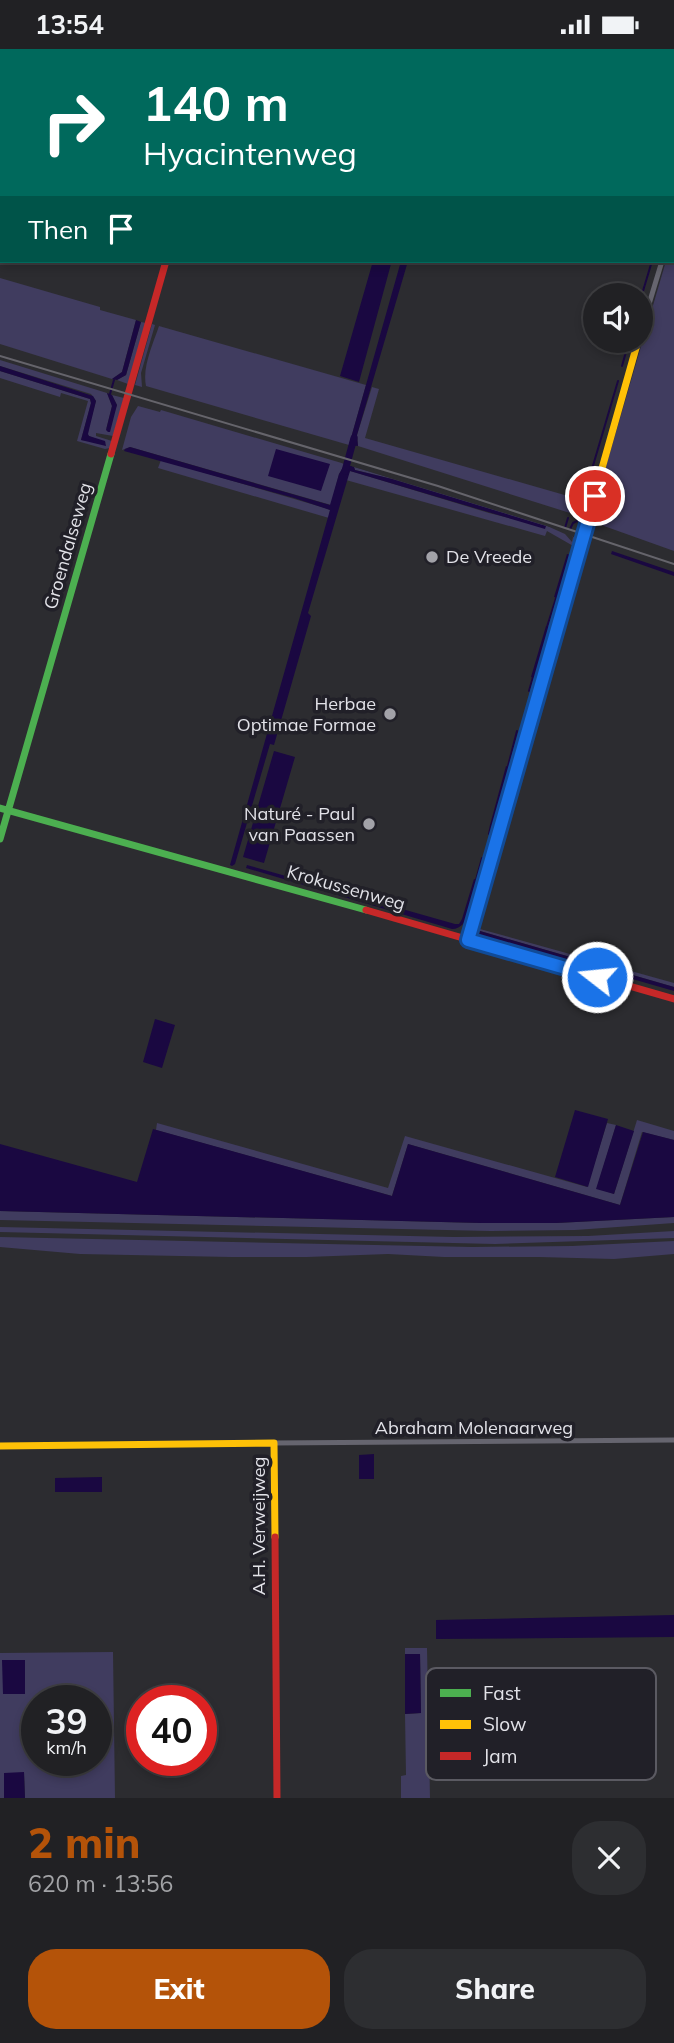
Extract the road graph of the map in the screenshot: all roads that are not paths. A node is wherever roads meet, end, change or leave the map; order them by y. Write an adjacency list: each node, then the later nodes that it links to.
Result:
1 (165, 263): 5 (street, Groendalseweg)
2 (661, 263): 3 (street)
3 (653, 291)
4 (635, 353): 7 (street)
5 (4, 809): 6 (street, Groendalseweg); 7 (street, Krokussenweg)
6 (0, 839)
7 (468, 940): 8 (street, Krokussenweg)
8 (674, 999)
9 (674, 1440): 10 (street, Abraham Molenaarweg)
10 (274, 1443): 11 (street, A.H. Verweijweg); 12 (street, A.H. Verweijweg)
11 (0, 1446)
12 (277, 1798)

